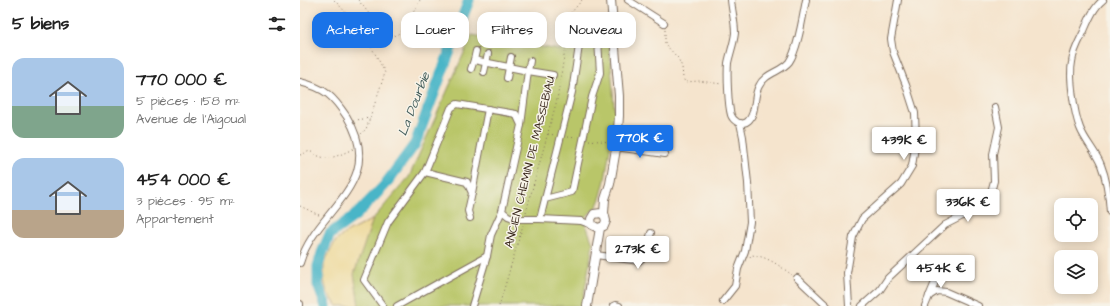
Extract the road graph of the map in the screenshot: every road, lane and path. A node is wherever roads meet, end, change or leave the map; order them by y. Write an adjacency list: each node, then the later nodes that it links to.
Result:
1 (334, 0): 11 (path)
2 (358, 0): 12 (path)
3 (420, 0): 14 (path)
4 (582, 0): 51 (path, ANCIEN CHEMIN DE MASSEBIAU)
5 (611, 0): 38 (main road)
6 (628, 0): 13 (street)
7 (731, 0): 29 (street)
8 (806, 0): 34 (street)
9 (898, 0): 71 (street)
10 (1103, 0): 47 (street)
11 (346, 12)
12 (368, 12)
13 (664, 23): 29 (path)
14 (393, 36)
15 (372, 48): 32 (path)
16 (476, 51): 19 (street)
17 (488, 54): 21 (street)
18 (511, 57): 22 (street)
19 (474, 60): 21 (street); 23 (street)
20 (530, 61): 25 (street)
21 (486, 63): 22 (street); 24 (street)
22 (509, 68): 25 (street); 27 (street)
23 (471, 69)
24 (484, 72)
25 (528, 72): 26 (street); 35 (street)
26 (553, 75)
27 (507, 78)
28 (300, 82): 33 (street)
29 (728, 84): 34 (street)
30 (995, 107): 72 (street)
31 (488, 109): 35 (street); 41 (street); 42 (street)
32 (370, 118): 33 (path); 36 (path)
33 (349, 121): 36 (street)
34 (740, 123): 62 (street)
35 (521, 125): 46 (street)
36 (357, 138): 37 (street)
37 (359, 147): 40 (path); 48 (street)
38 (616, 147): 39 (street); 44 (main road)
39 (665, 154)
40 (300, 156)
41 (425, 172): 42 (street); 63 (street)
42 (472, 193): 50 (street)
43 (546, 199): 43 (street); 52 (street)
44 (605, 199): 49 (main road); 53 (main road)
45 (300, 206): 48 (path)
46 (502, 211): 51 (street); 55 (street)
47 (1110, 212)
48 (329, 216): 58 (street)
49 (605, 216): 53 (main road); 53 (main road)
50 (470, 218)
51 (525, 219): 52 (street); 66 (path, ANCIEN CHEMIN DE MASSEBIAU)
52 (540, 219): 53 (street)
53 (595, 222): 56 (main road)
54 (651, 233): 56 (street)
55 (487, 256): 64 (street); 65 (street)
56 (596, 256): 67 (main road)
57 (748, 259): 60 (path)
58 (300, 263)
59 (960, 274): 61 (street)
60 (797, 278): 70 (street)
61 (929, 296): 73 (street); 74 (street)
62 (723, 301)
63 (383, 306)
64 (397, 306)
65 (472, 306)
66 (499, 306)
67 (587, 306)
68 (613, 306): 69 (street)
69 (619, 306)
70 (827, 306)
71 (848, 306)
72 (862, 306)
73 (925, 306)
74 (978, 306)

